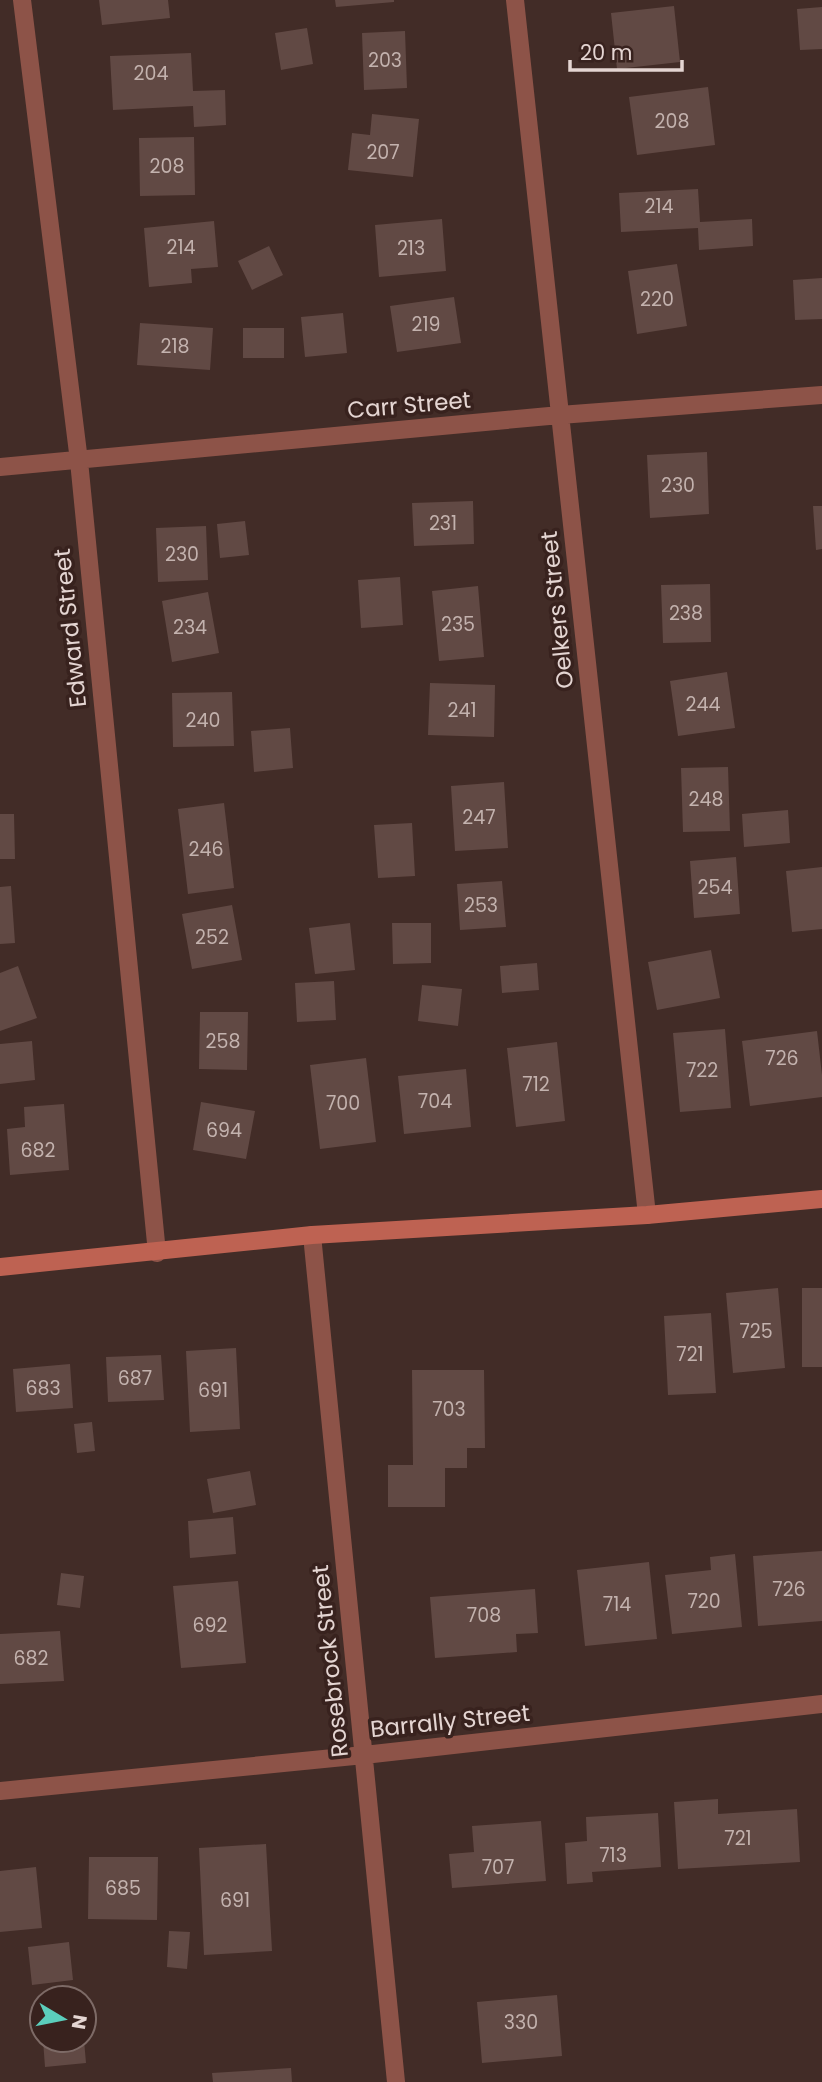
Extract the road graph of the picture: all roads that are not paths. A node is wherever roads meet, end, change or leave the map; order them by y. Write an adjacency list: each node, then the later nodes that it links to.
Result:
1 (22, 0): 5 (street, Edward Street)
2 (515, 0): 4 (street, Oelkers Street)
3 (822, 395): 4 (street, Carr Street)
4 (560, 415): 5 (street, Carr Street); 8 (street, Oelkers Street)
5 (79, 461): 6 (street, Carr Street); 10 (street, Edward Street)
6 (0, 467)
7 (822, 1199): 8 (street)
8 (647, 1215): 9 (street)
9 (312, 1235): 10 (street); 13 (street, Rosebrock Street)
10 (157, 1253): 11 (street)
11 (0, 1267)
12 (822, 1704): 13 (street, Barrally Street)
13 (364, 1755): 14 (street, Barrally Street); 15 (street, Rosebrock Street)
14 (0, 1791)
15 (396, 2082)

